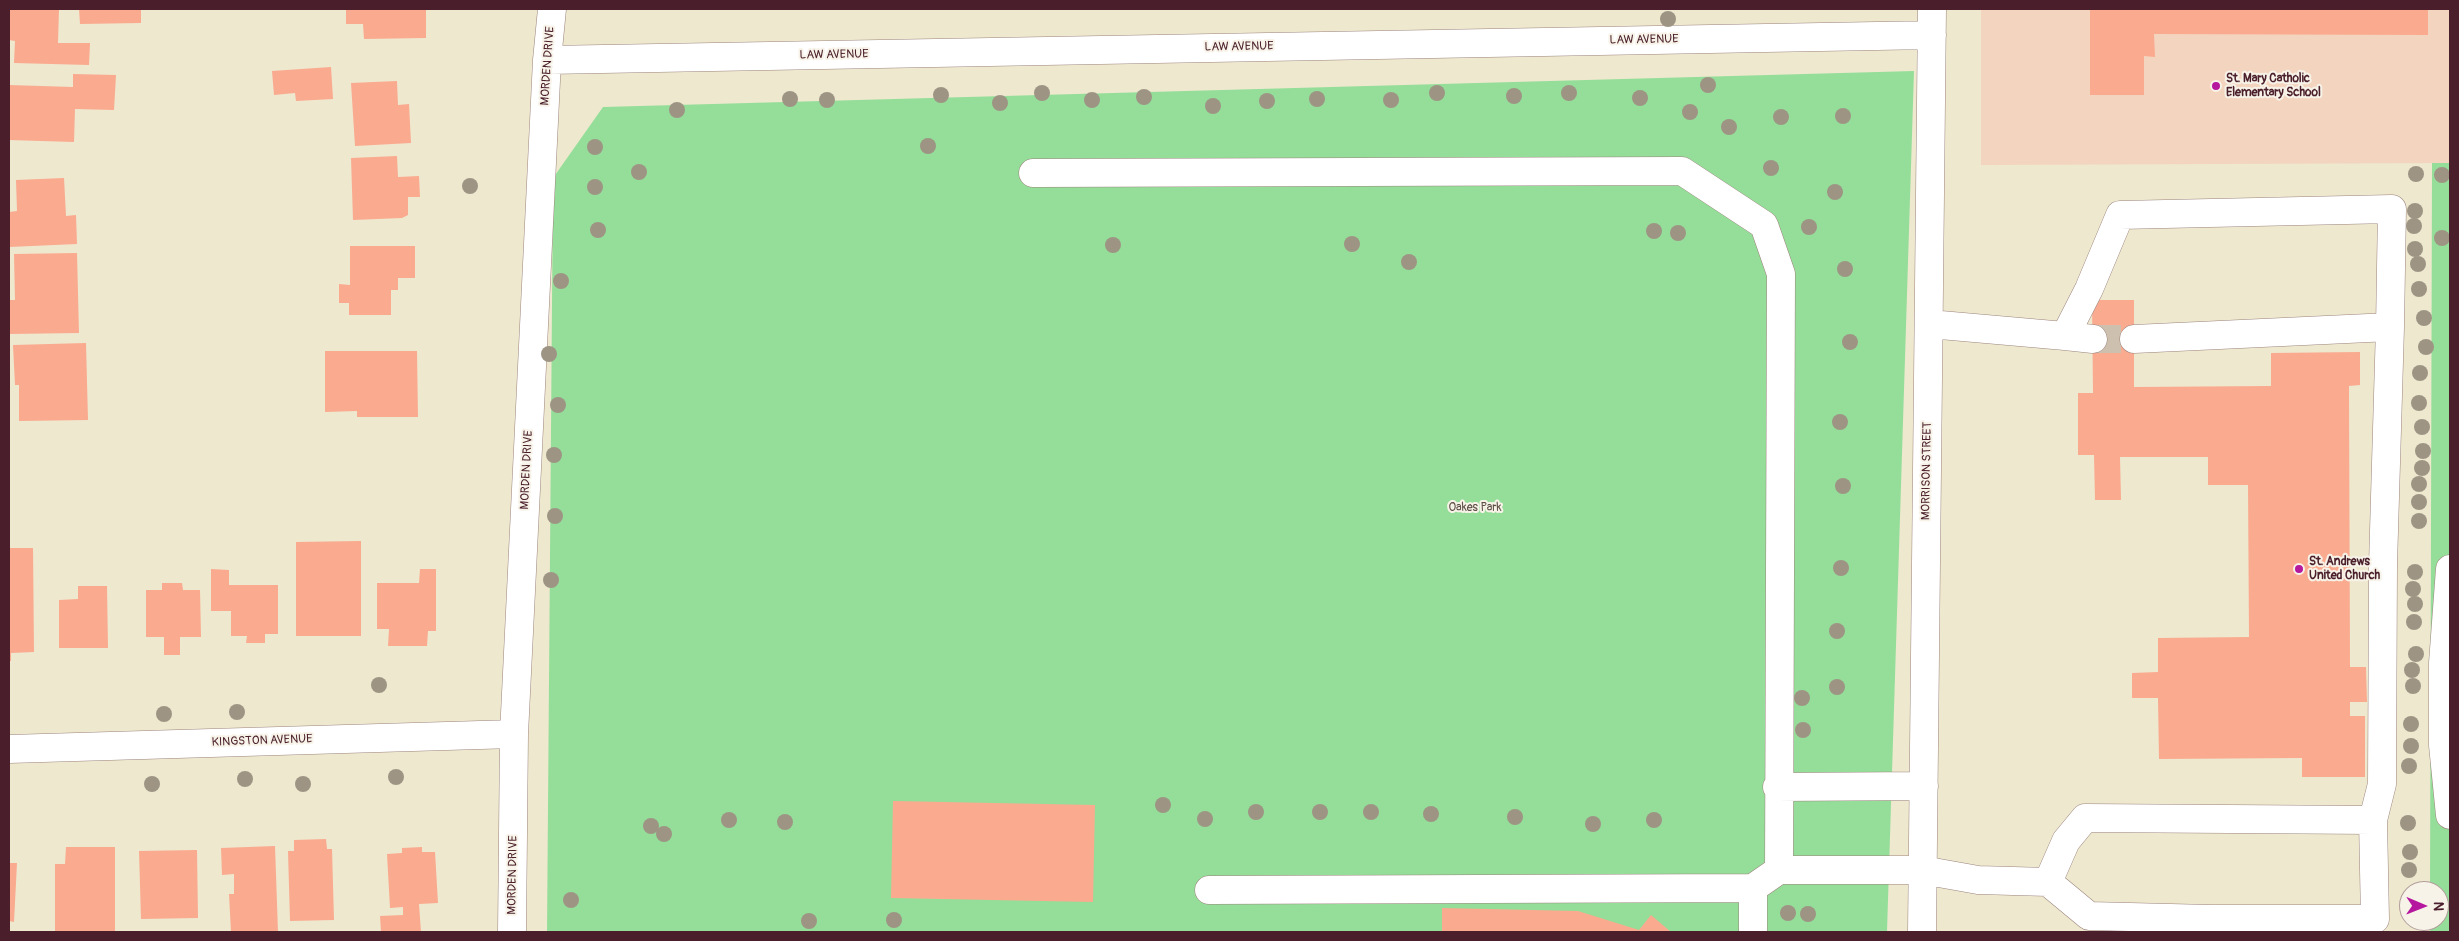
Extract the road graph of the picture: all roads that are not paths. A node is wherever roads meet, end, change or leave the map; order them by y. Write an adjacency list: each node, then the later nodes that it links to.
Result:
1 (552, 9): 3 (street, MORDEN DRIVE)
2 (1932, 22): 3 (street, LAW AVENUE); 5 (street, MORRISON STREET)
3 (547, 60): 11 (street, MORDEN DRIVE)
4 (1033, 173): 14 (street)
5 (1929, 324): 7 (street); 13 (street, MORRISON STREET)
6 (2390, 327): 7 (street); 9 (street); 16 (street)
7 (2065, 336): 8 (street)
8 (2093, 339)
9 (2134, 340)
10 (2450, 569): 15 (street)
11 (514, 734): 12 (street, KINGSTON AVENUE); 22 (street, MORDEN DRIVE)
12 (9, 749)
13 (1924, 786): 14 (street); 18 (street, MORRISON STREET)
14 (1777, 787): 17 (street)
15 (2450, 815)
16 (2373, 820): 19 (street); 19 (street)
17 (1779, 870): 18 (street); 20 (street)
18 (1922, 870): 19 (street); 24 (street, MORRISON STREET)
19 (2048, 882)
20 (1753, 888): 21 (street); 23 (street)
21 (1209, 890)
22 (512, 932)
23 (1753, 932)
24 (1922, 932)

